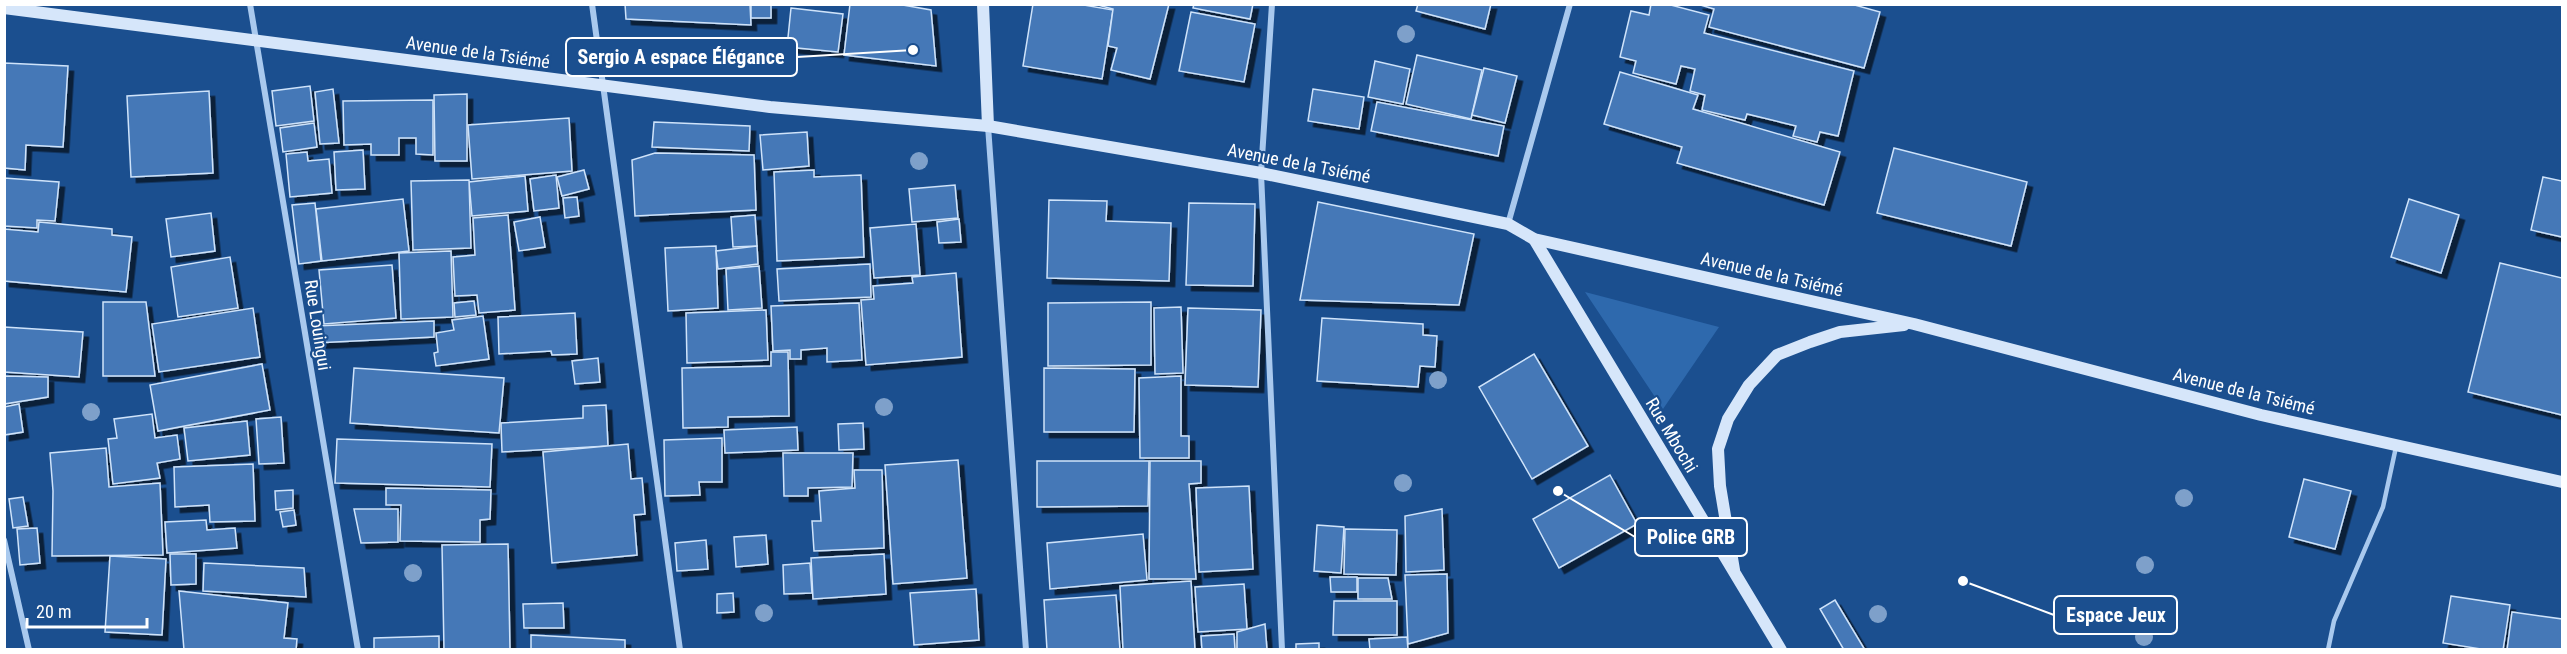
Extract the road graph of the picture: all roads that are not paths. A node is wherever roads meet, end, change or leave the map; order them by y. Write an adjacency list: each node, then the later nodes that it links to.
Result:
1 (250, 4): 7 (street, Rue Louingui)
2 (592, 4): 8 (street)
3 (982, 4): 9 (main road)
4 (1272, 4): 10 (street)
5 (1570, 4): 11 (street)
6 (4, 8): 7 (main road, Avenue de la Tsiémé)
7 (256, 40): 8 (main road, Avenue de la Tsiémé); 19 (street, Rue Louingui)
8 (602, 87): 9 (main road, Avenue de la Tsiémé); 20 (street)
9 (988, 126): 10 (main road, Avenue de la Tsiémé); 21 (street)
10 (1261, 173): 11 (main road, Avenue de la Tsiémé); 22 (street)
11 (1508, 224): 12 (main road, Avenue de la Tsiémé)
12 (1534, 239): 13 (main road, Avenue de la Tsiémé); 17 (main road, Rue Mbochi)
13 (1914, 324): 14 (main road, Avenue de la Tsiémé); 17 (main road)
14 (2397, 445): 15 (main road, Avenue de la Tsiémé); 24 (lane)
15 (2562, 482)
16 (4, 540): 18 (street)
17 (1736, 578): 23 (main road, Rue Mbochi)
18 (29, 650)
19 (357, 650)
20 (680, 650)
21 (1026, 650)
22 (1282, 650)
23 (1781, 650)
24 (2328, 650)

